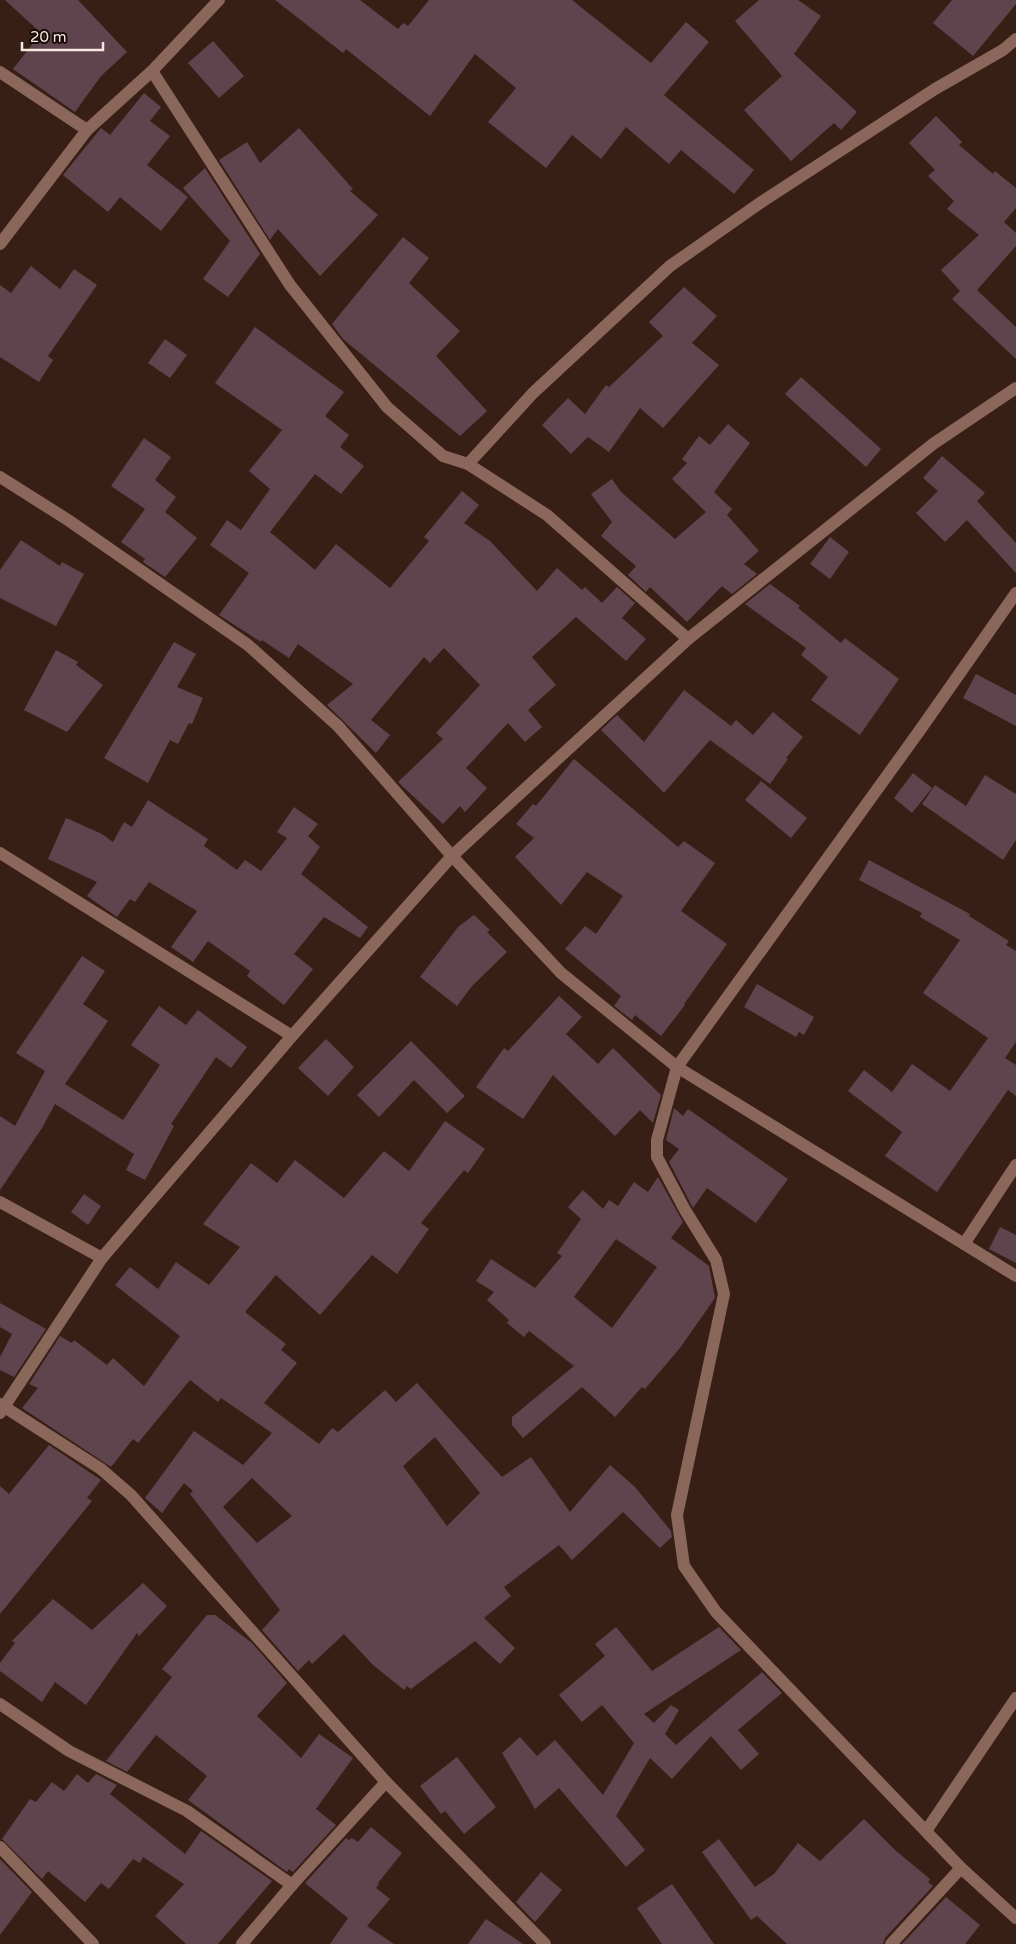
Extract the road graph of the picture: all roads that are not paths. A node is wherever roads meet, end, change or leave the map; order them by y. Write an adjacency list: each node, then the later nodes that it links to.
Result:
1 (219, 0): 3 (street)
2 (1016, 38): 8 (street)
3 (152, 71): 5 (street); 8 (street)
4 (0, 72): 5 (street)
5 (87, 130): 6 (street)
6 (0, 244)
7 (1016, 388): 11 (street)
8 (468, 464): 11 (street)
9 (0, 477): 13 (street)
10 (1016, 593): 15 (street)
11 (688, 639): 13 (street)
12 (0, 853): 14 (street)
13 (452, 856): 14 (street); 15 (street)
14 (292, 1036): 19 (street)
15 (677, 1067): 18 (street); 25 (street)
16 (1016, 1165): 18 (street)
17 (0, 1202): 19 (street)
18 (964, 1244): 20 (street)
19 (102, 1258): 21 (street)
20 (1016, 1276)
21 (1, 1408): 24 (street)
22 (1016, 1698): 25 (street)
23 (0, 1704): 28 (street)
24 (386, 1782): 28 (street); 32 (street)
25 (926, 1831): 27 (street)
26 (0, 1847): 30 (street)
27 (961, 1868): 29 (street); 33 (street)
28 (292, 1885): 31 (street)
29 (1016, 1918)
30 (93, 1944)
31 (242, 1944)
32 (545, 1944)
33 (891, 1944)

